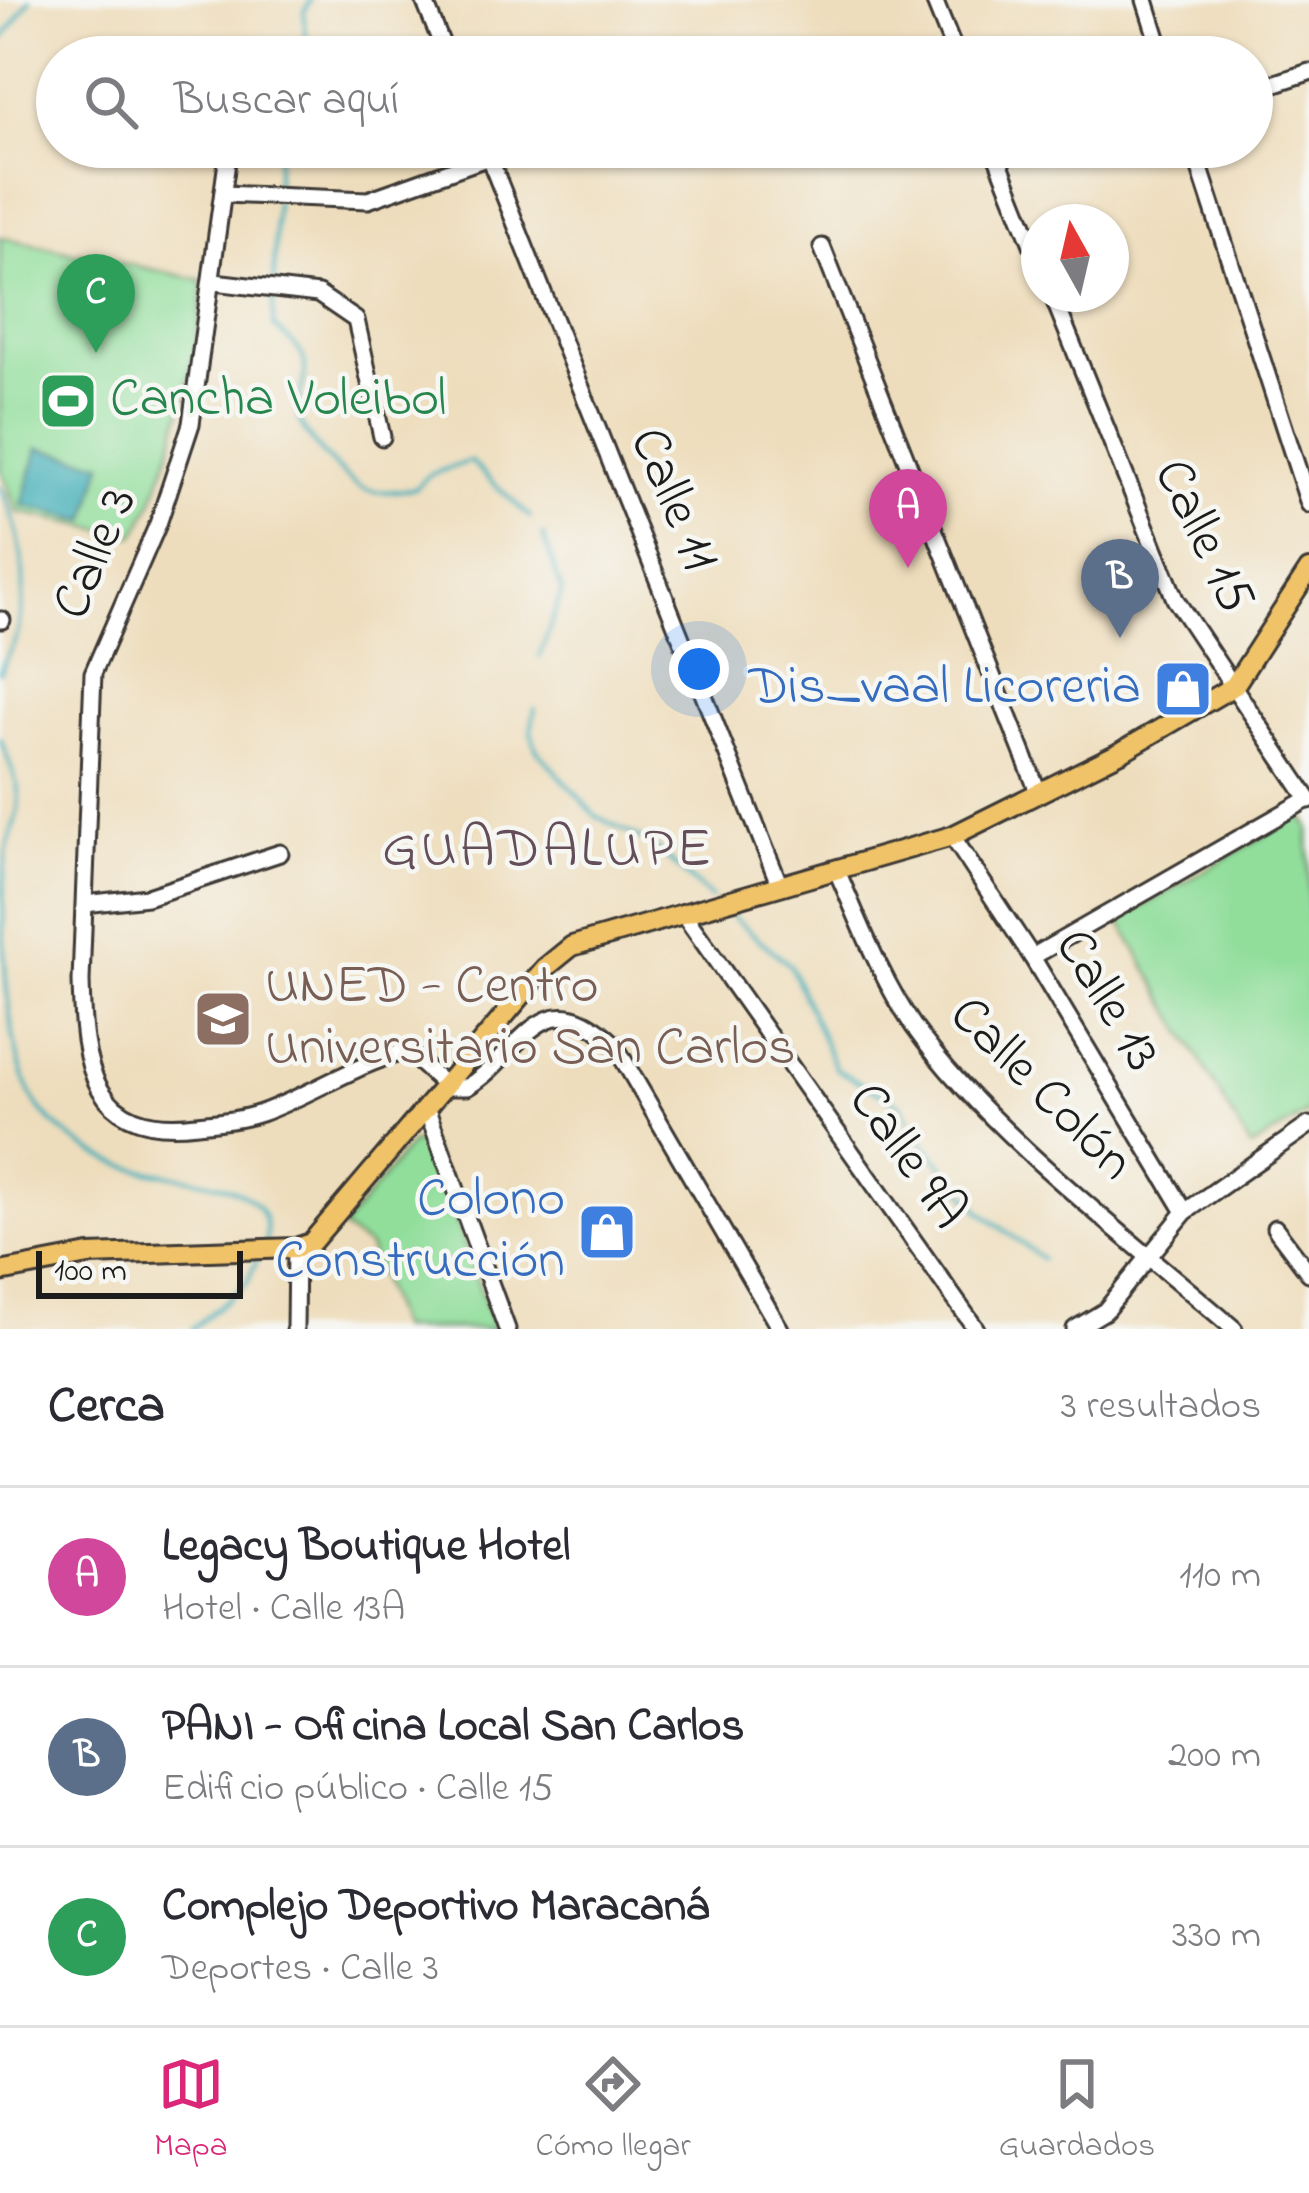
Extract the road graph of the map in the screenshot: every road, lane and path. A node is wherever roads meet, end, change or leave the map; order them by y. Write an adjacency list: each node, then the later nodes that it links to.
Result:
1 (424, 0): 4 (street)
2 (934, 0): 5 (street)
3 (1144, 0): 6 (street)
4 (439, 36)
5 (949, 36)
6 (1156, 36)
7 (1309, 72): 8 (street)
8 (1273, 84)
9 (227, 168): 14 (street, Calle 3)
10 (447, 168): 14 (street)
11 (493, 168): 28 (street, Calle 11)
12 (1001, 168): 15 (street)
13 (1200, 168): 20 (street)
14 (223, 194): 17 (street, Calle 3)
15 (1021, 217)
16 (822, 248): 23 (street)
17 (214, 282): 19 (street); 29 (street, Calle 3)
18 (1059, 312): 22 (street, Calle 15)
19 (382, 437)
20 (1309, 504)
21 (1309, 570): 22 (main road)
22 (1234, 686): 23 (main road); 24 (street, Calle 15)
23 (1039, 794): 25 (main road)
24 (1309, 799): 31 (street)
25 (952, 836): 27 (main road); 31 (street, Calle 13)
26 (280, 854): 29 (street)
27 (837, 871): 28 (main road); 38 (street, Calle Colón)
28 (780, 886): 30 (main road)
29 (85, 904): 32 (street, Calle 3)
30 (684, 915): 32 (main road); 45 (street, Calle 9A)
31 (1032, 957): 35 (street, Calle 13)
32 (447, 1087): 33 (main road); 44 (street)
33 (427, 1110): 37 (main road); 43 (street)
34 (1309, 1125): 35 (street)
35 (1185, 1212): 38 (street)
36 (1276, 1228): 40 (street)
37 (288, 1248): 39 (main road); 42 (street)
38 (1148, 1255): 41 (street); 48 (street, Calle Colón)
39 (0, 1271)
40 (1309, 1274)
41 (1106, 1311): 46 (street); 47 (street)
42 (295, 1329)
43 (507, 1329)
44 (780, 1329)
45 (976, 1329)
46 (1075, 1329)
47 (1115, 1329)
48 (1234, 1329)

